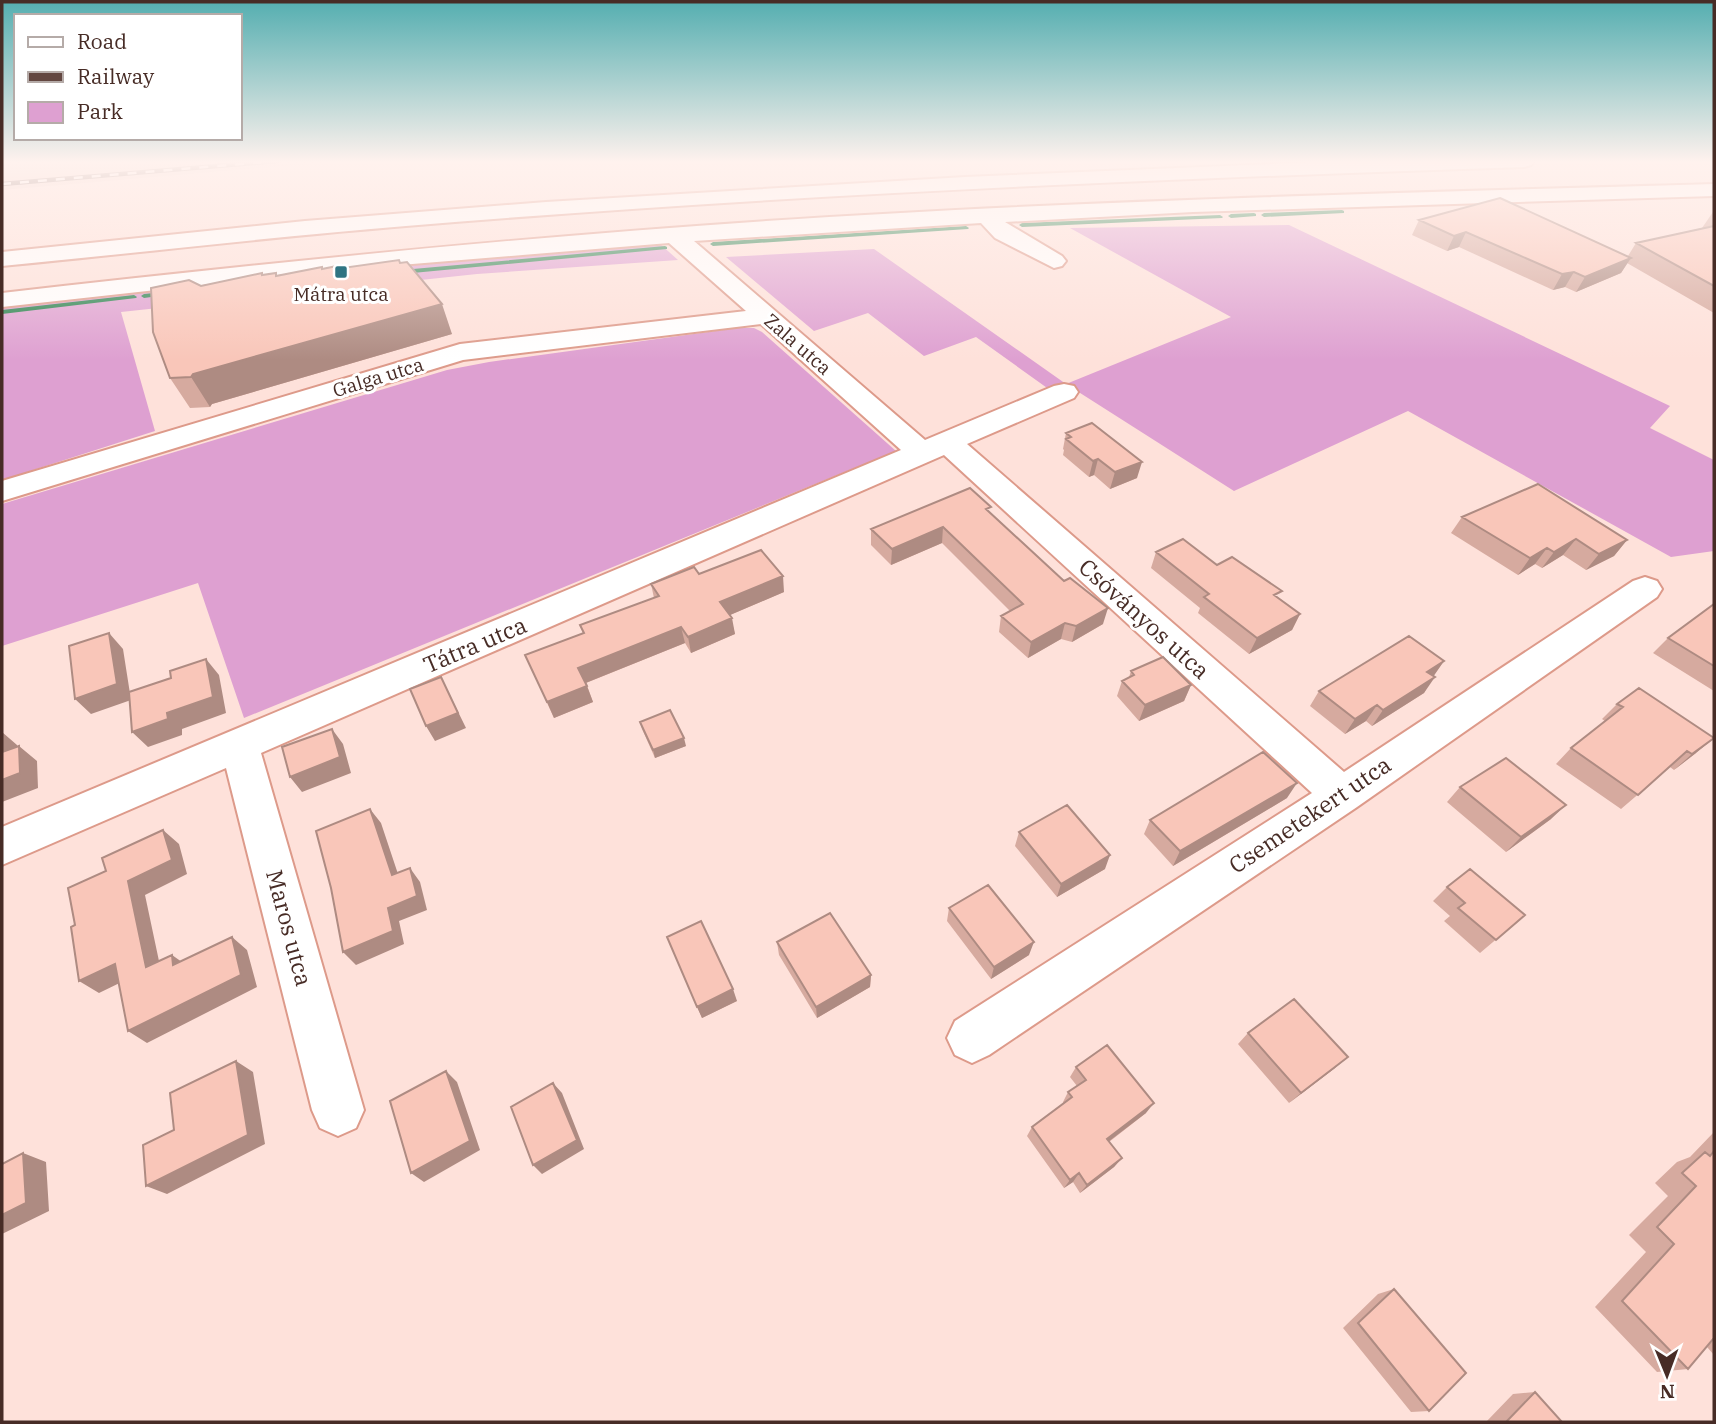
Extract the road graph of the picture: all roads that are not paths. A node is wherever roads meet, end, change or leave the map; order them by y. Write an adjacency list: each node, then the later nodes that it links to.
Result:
1 (114, 227): 5 (main road)
2 (320, 227): 7 (main road)
3 (787, 227): 6 (main road)
4 (997, 227): 8 (main road)
5 (42, 234)
6 (673, 234): 9 (main road); 10 (main road, Zala utca)
7 (2, 260)
8 (1054, 261)
9 (2, 300)
10 (766, 316): 12 (main road, Zala utca); 13 (main road, Galga utca)
11 (1064, 392): 12 (main road)
12 (935, 448): 15 (main road, Tátra utca); 16 (main road, Csóványos utca)
13 (2, 491)
14 (1645, 589): 16 (main road, Csemetekert utca)
15 (240, 747): 17 (main road, Tátra utca); 19 (main road, Maros utca)
16 (1342, 795): 18 (main road, Csemetekert utca)
17 (2, 846)
18 (972, 1038)
19 (338, 1110)

